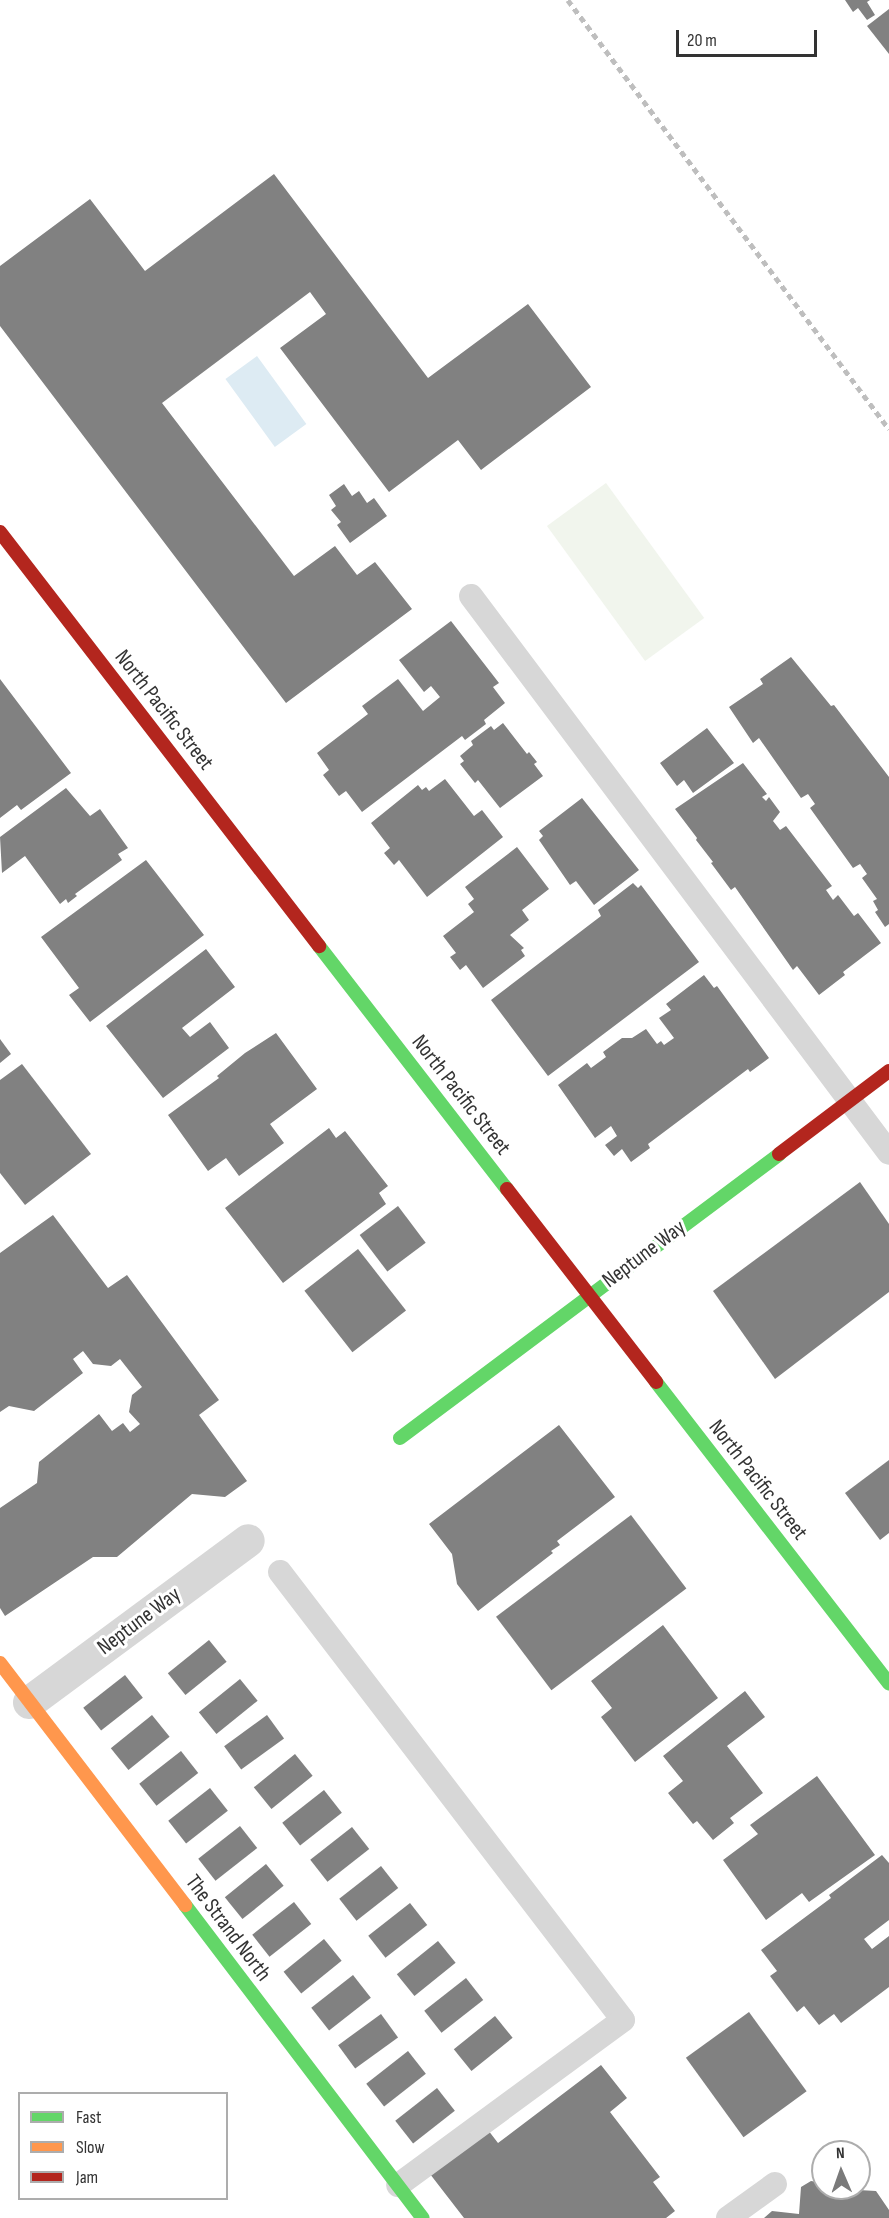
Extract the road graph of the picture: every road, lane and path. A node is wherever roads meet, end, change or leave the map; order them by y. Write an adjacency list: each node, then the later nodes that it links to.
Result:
1 (0, 532): 6 (main road, North Pacific Street)
2 (471, 596): 4 (lane)
3 (889, 1071): 4 (main road, Neptune Way)
4 (850, 1101): 5 (lane); 6 (main road, Neptune Way)
5 (889, 1153)
6 (589, 1296): 7 (main road, Neptune Way); 11 (main road, North Pacific Street)
7 (400, 1438)
8 (248, 1540): 12 (street, Neptune Way)
9 (280, 1572): 14 (lane)
10 (0, 1663): 12 (main road, The Strand North)
11 (889, 1684)
12 (29, 1702): 14 (main road, The Strand North)
13 (775, 2184): 16 (lane)
14 (398, 2185): 15 (main road, The Strand North)
15 (423, 2218)
16 (728, 2218)

